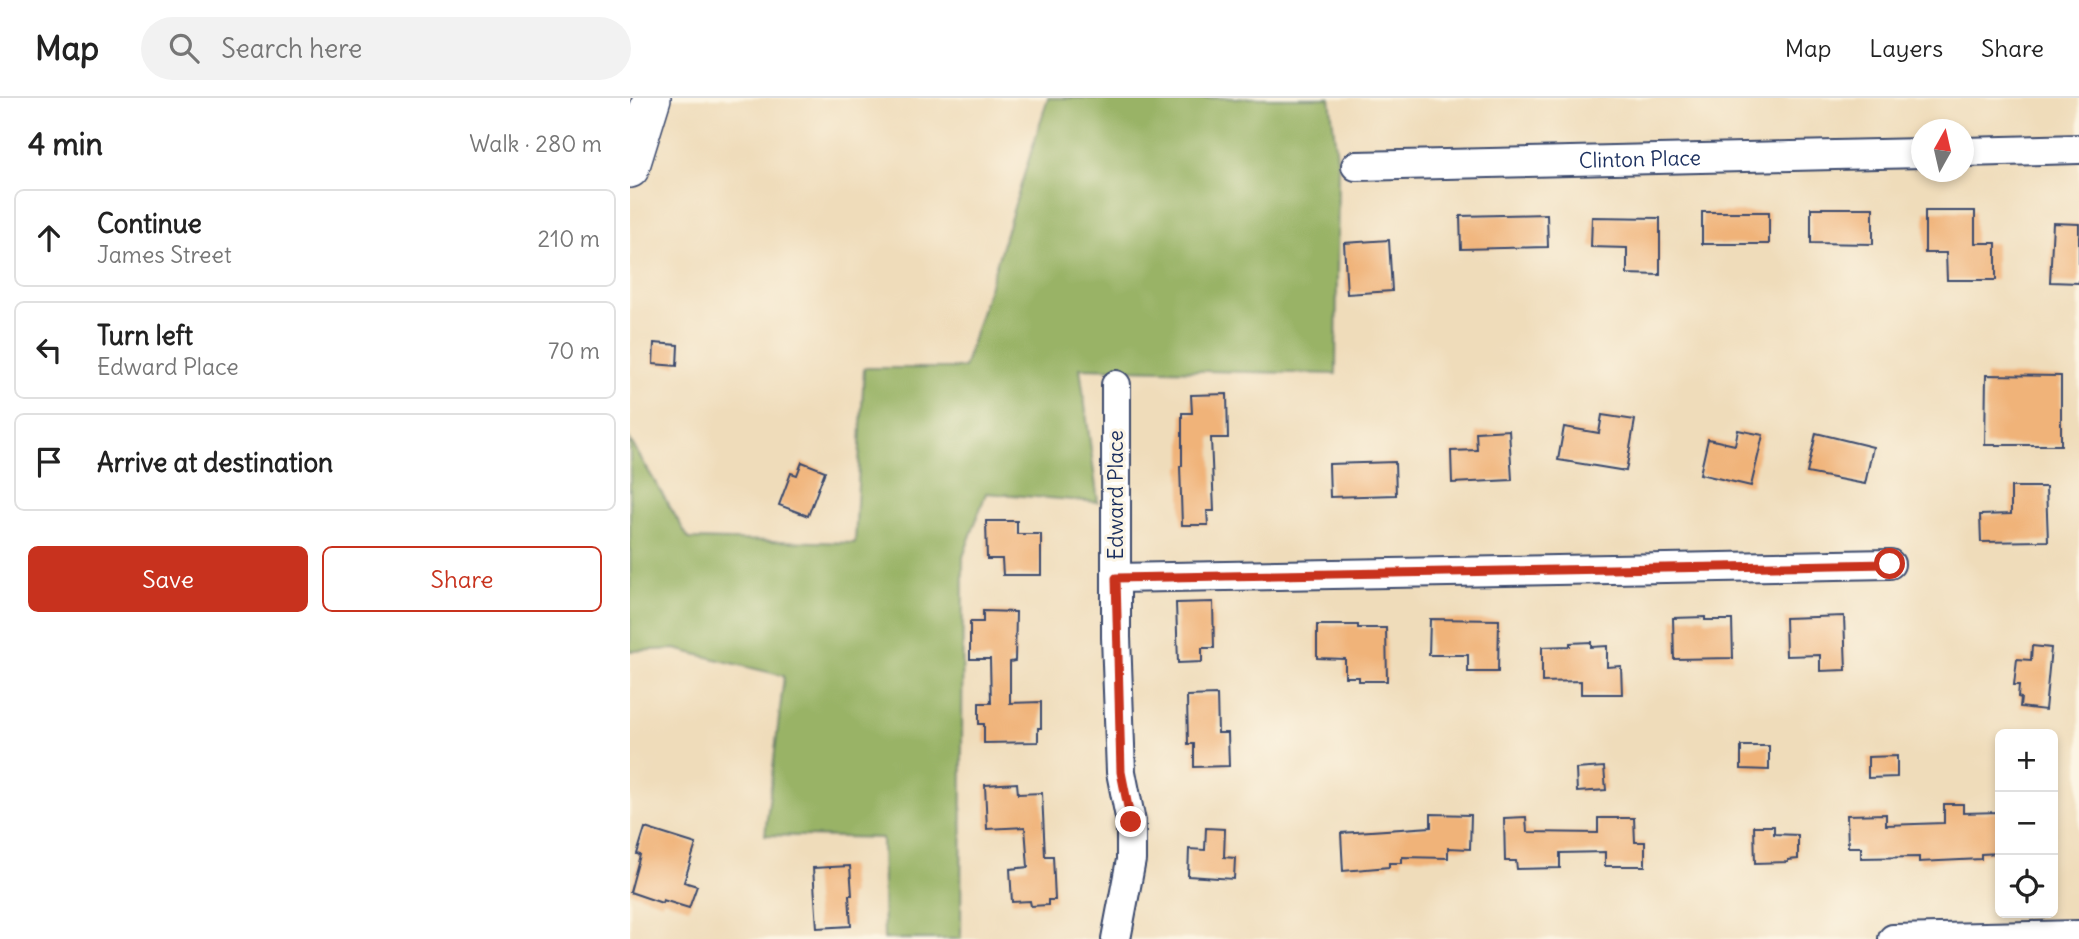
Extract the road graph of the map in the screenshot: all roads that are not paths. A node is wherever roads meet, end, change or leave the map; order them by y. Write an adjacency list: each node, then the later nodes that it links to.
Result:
1 (652, 98): 6 (street)
2 (2079, 149): 3 (street)
3 (1974, 152)
4 (1911, 153): 5 (street, Clinton Place)
5 (1356, 166)
6 (630, 169)
7 (1116, 385): 9 (street, Edward Place)
8 (1890, 564): 9 (street)
9 (1116, 578): 11 (street, Edward Place)
10 (2079, 935): 12 (street)
11 (1116, 939)
12 (1893, 939)

